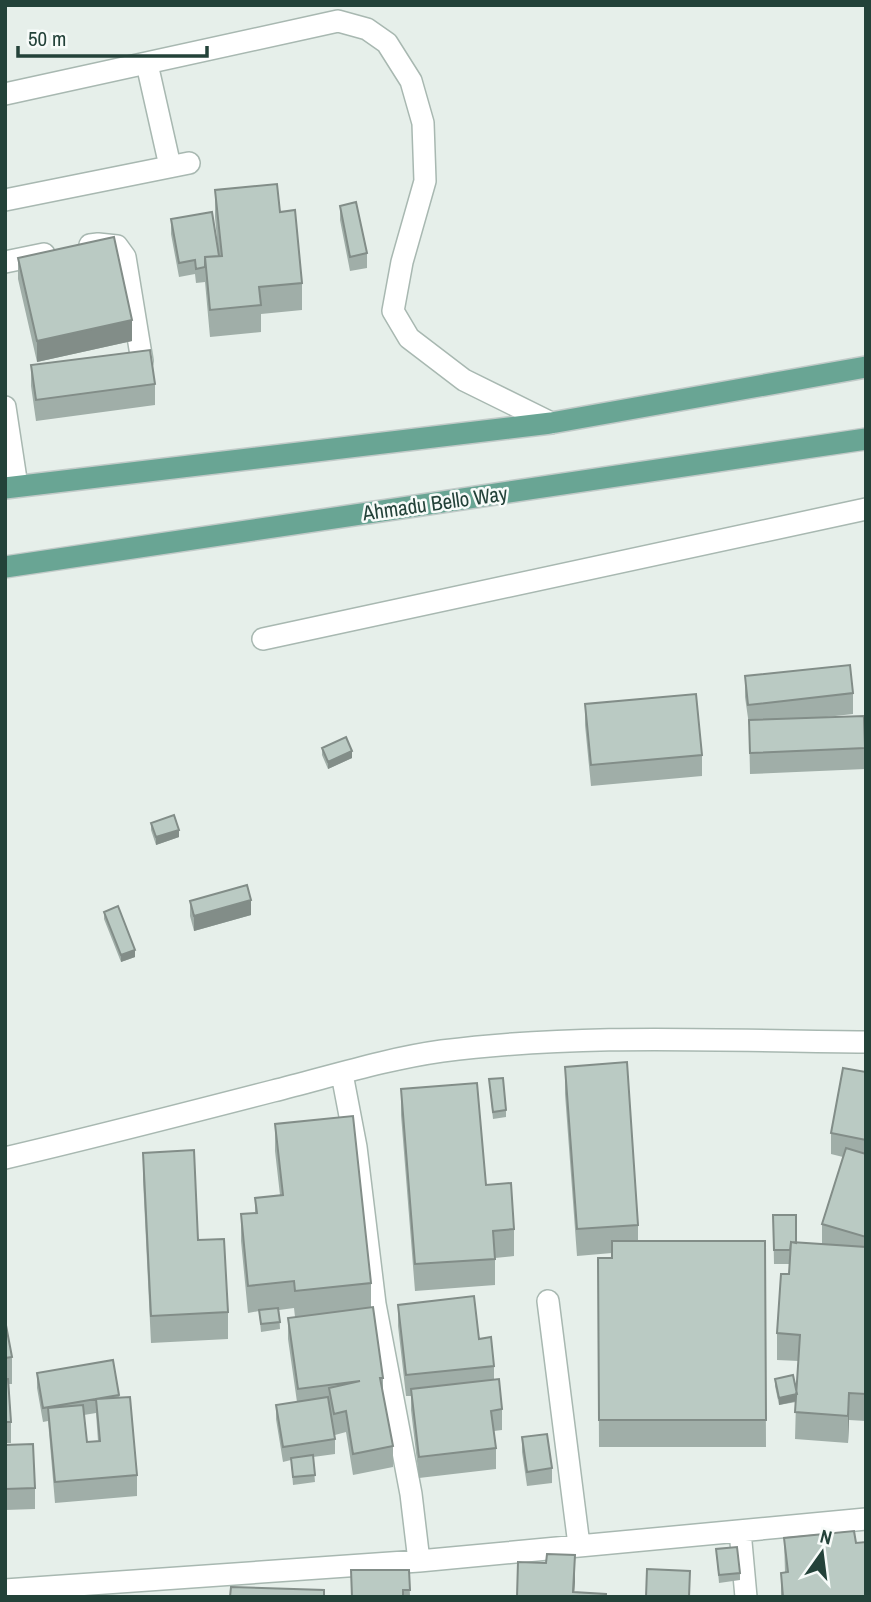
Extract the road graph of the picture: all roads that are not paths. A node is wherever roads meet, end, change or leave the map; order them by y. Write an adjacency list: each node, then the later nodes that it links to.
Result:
1 (147, 64): 2 (street); 3 (street); 8 (street)
2 (5, 94)
3 (5, 200)
4 (5, 262): 5 (street)
5 (142, 361)
6 (866, 367): 8 (main road)
7 (5, 407): 10 (street)
8 (551, 424): 10 (main road)
9 (866, 439): 12 (main road, Ahmadu Bello Way)
10 (11, 487)
11 (866, 509): 13 (street)
12 (5, 567)
13 (263, 639)
14 (866, 1042): 15 (street)
15 (342, 1073): 16 (street); 21 (street)
16 (5, 1158)
17 (548, 1301): 20 (street)
18 (866, 1519): 19 (street)
19 (740, 1531): 20 (street); 25 (street)
20 (579, 1545): 21 (street)
21 (419, 1561): 22 (street)
22 (204, 1586): 24 (street)
23 (5, 1590): 24 (street)
24 (98, 1590)
25 (746, 1597)

